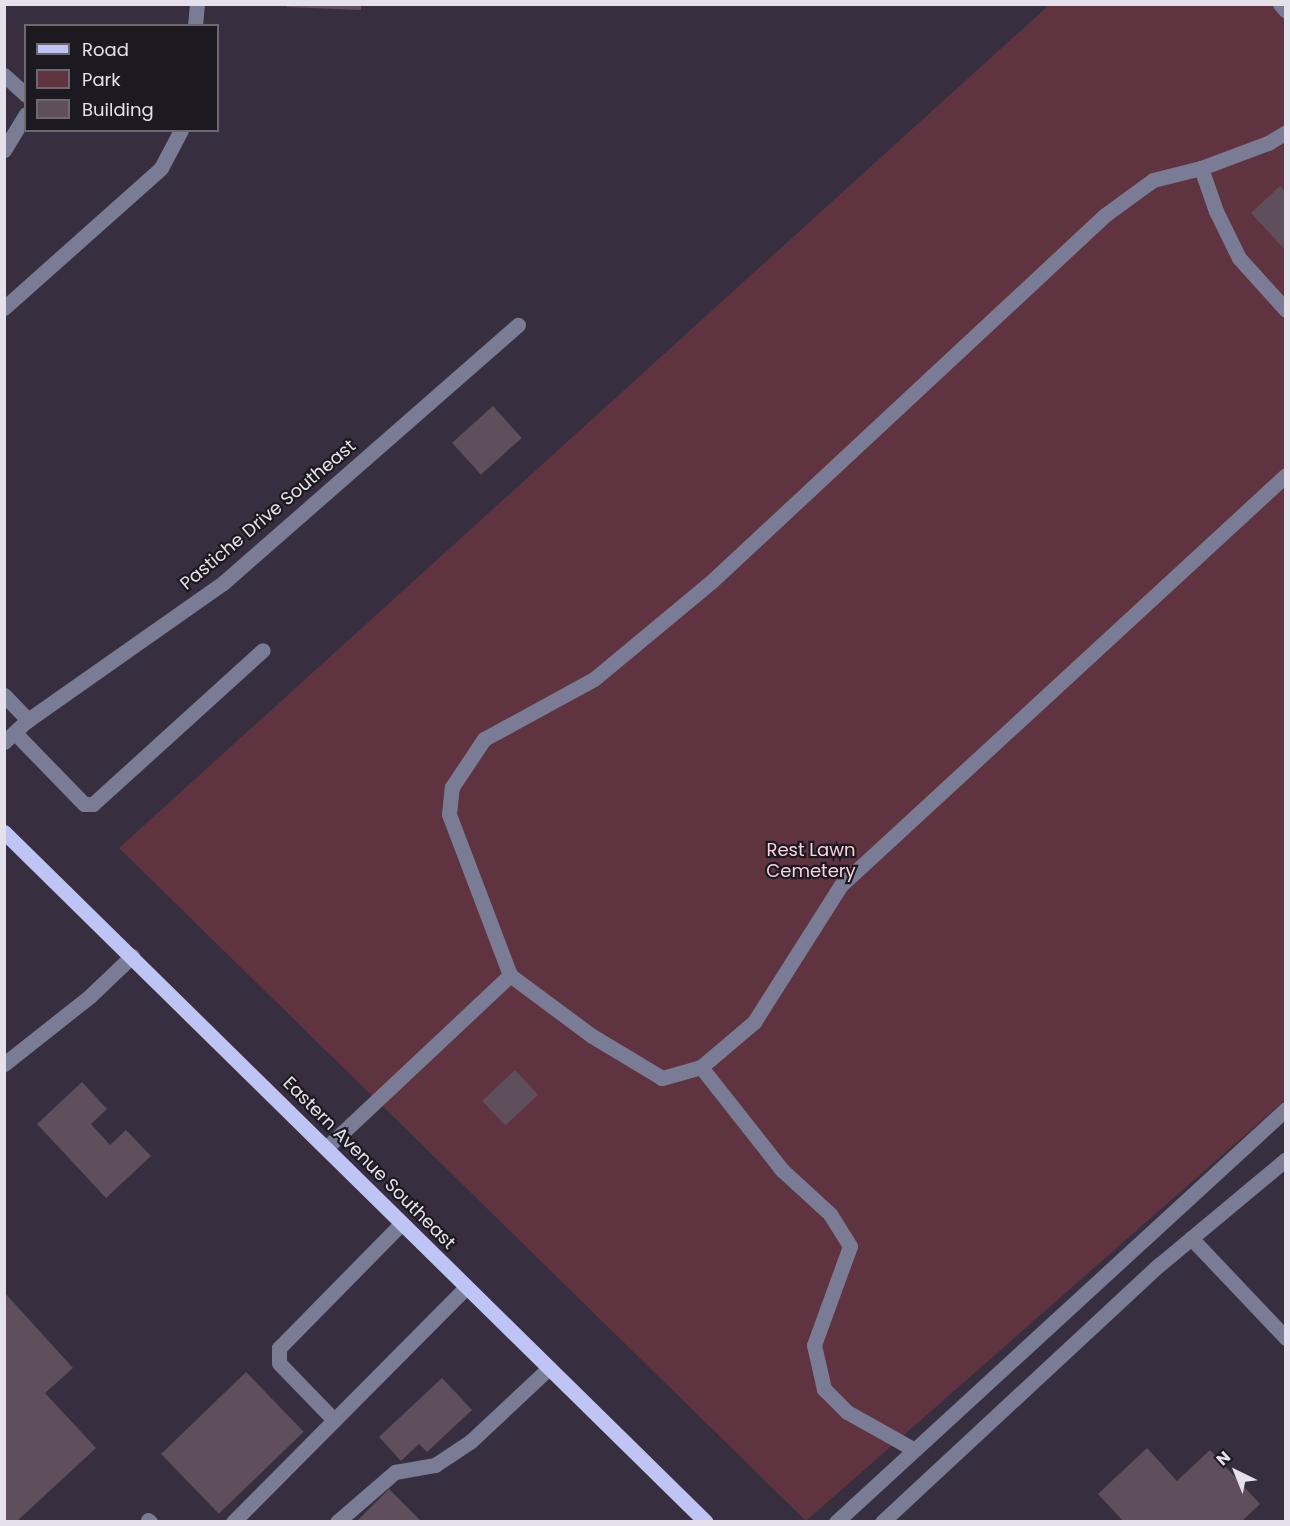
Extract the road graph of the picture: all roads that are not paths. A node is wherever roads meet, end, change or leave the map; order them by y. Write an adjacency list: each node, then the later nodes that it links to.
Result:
1 (197, 4): 4 (street)
2 (1280, 4): 3 (street)
3 (1286, 11)
4 (195, 24)
5 (4, 75): 6 (street)
6 (24, 93)
7 (24, 117): 10 (street)
8 (180, 132): 12 (street)
9 (1286, 132): 11 (street)
10 (4, 150)
11 (1201, 168): 13 (street); 22 (street)
12 (6, 303)
13 (1286, 310)
14 (518, 325): 18 (street, Pastiche Drive Southeast)
15 (1286, 475): 24 (street)
16 (263, 650): 19 (street)
17 (4, 695): 18 (street)
18 (28, 720): 19 (street, Pastiche Drive Southeast)
19 (10, 737)
20 (4, 832): 21 (main road, Eastern Avenue Southeast)
21 (132, 956): 23 (street); 26 (main road, Eastern Avenue Southeast)
22 (510, 975): 24 (street); 26 (street)
23 (4, 1064)
24 (701, 1067): 34 (street)
25 (1286, 1109): 34 (street)
26 (326, 1148): 28 (main road, Eastern Avenue Southeast)
27 (1286, 1160): 29 (street)
28 (402, 1223): 30 (main road, Eastern Avenue Southeast); 33 (street)
29 (1191, 1238): 31 (street); 39 (street)
30 (466, 1287): 32 (main road, Eastern Avenue Southeast); 33 (street)
31 (1286, 1338)
32 (549, 1368): 36 (street); 37 (main road, Eastern Avenue Southeast)
33 (334, 1420): 35 (street)
34 (913, 1449): 38 (street)
35 (233, 1521)
36 (337, 1521)
37 (706, 1521)
38 (836, 1521)
39 (882, 1521)

